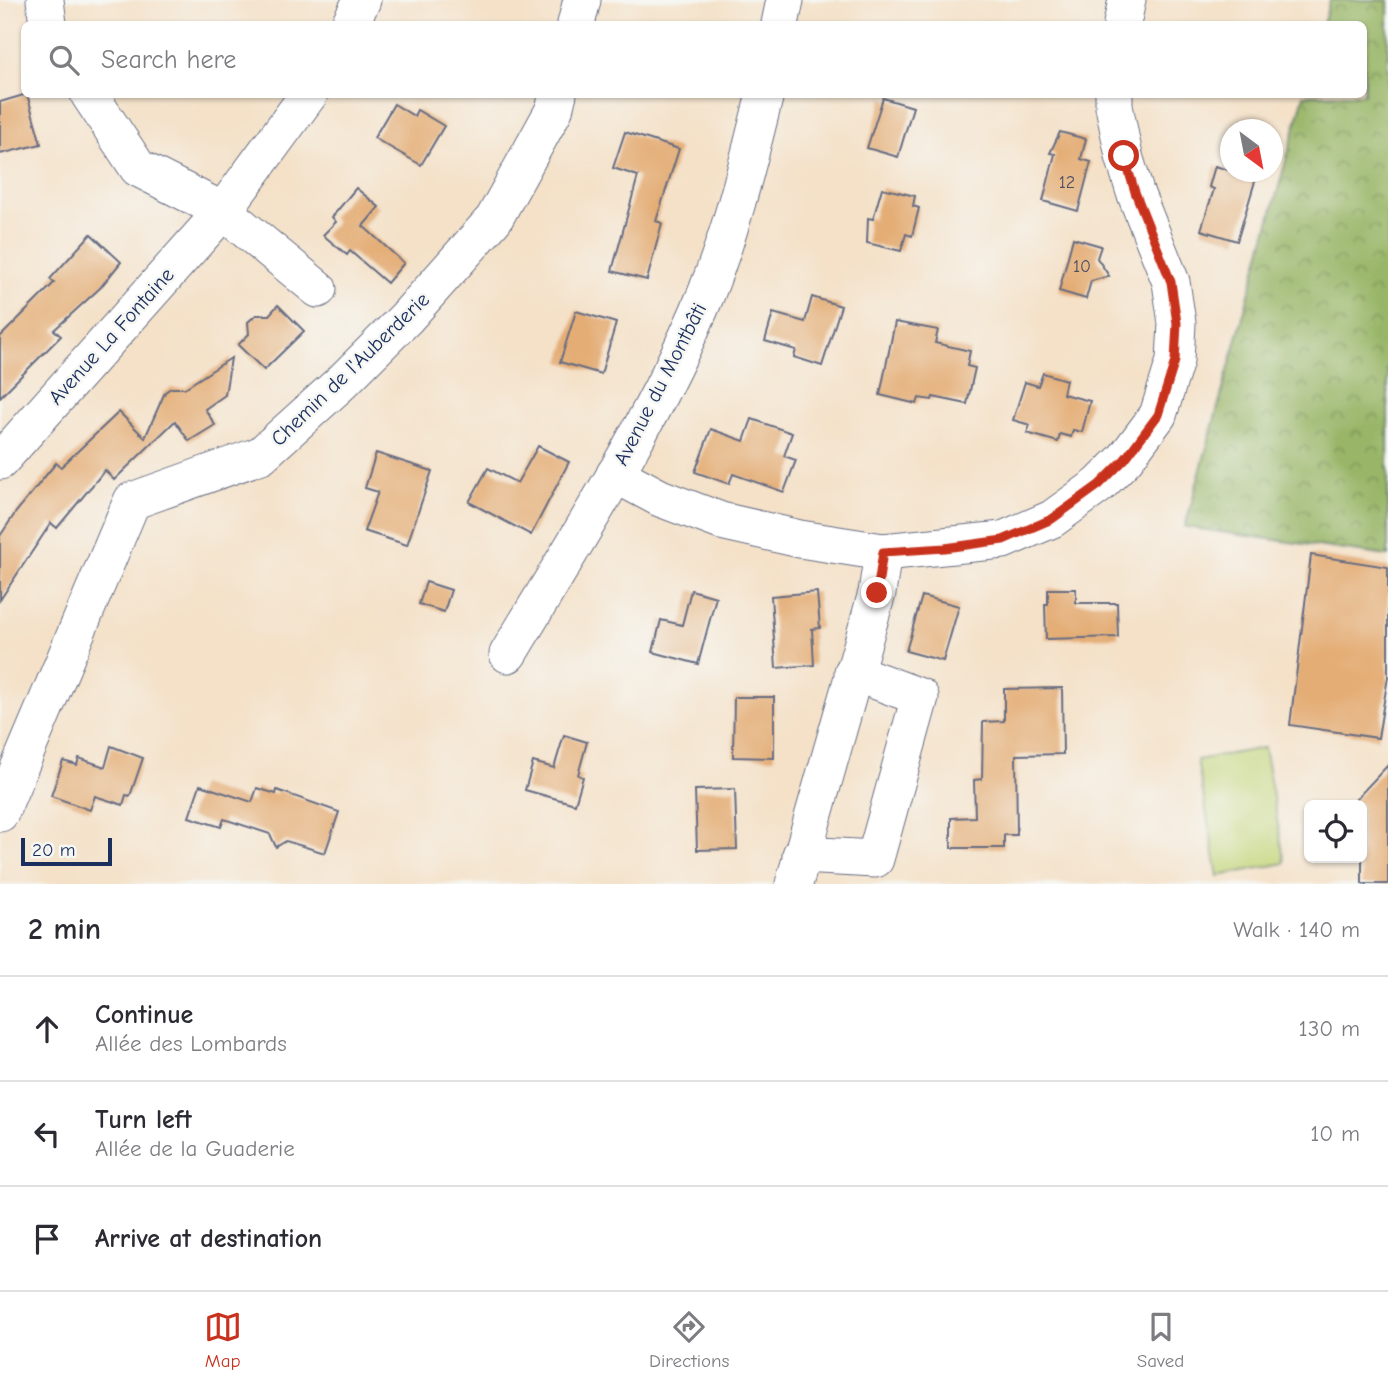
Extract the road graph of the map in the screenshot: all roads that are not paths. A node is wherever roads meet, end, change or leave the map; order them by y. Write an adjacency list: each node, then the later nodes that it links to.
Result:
1 (46, 0): 6 (street)
2 (362, 0): 7 (street)
3 (582, 0): 8 (street)
4 (785, 0): 9 (street)
5 (1127, 0): 10 (street)
6 (48, 21)
7 (352, 21)
8 (577, 21)
9 (781, 21)
10 (1123, 21)
11 (92, 98): 16 (street)
12 (306, 98): 16 (street, Avenue La Fontaine)
13 (557, 98): 23 (street, Chemin de l'Auberderie)
14 (764, 98): 19 (street, Avenue du Montbâti)
15 (1114, 98): 20 (street)
16 (223, 211): 17 (street); 18 (street, Avenue La Fontaine)
17 (318, 289)
18 (0, 461)
19 (615, 474): 20 (street); 21 (street, Avenue du Montbâti)
20 (883, 552): 22 (street)
21 (508, 654)
22 (853, 672): 24 (street); 24 (street)
23 (0, 813)
24 (797, 869)

